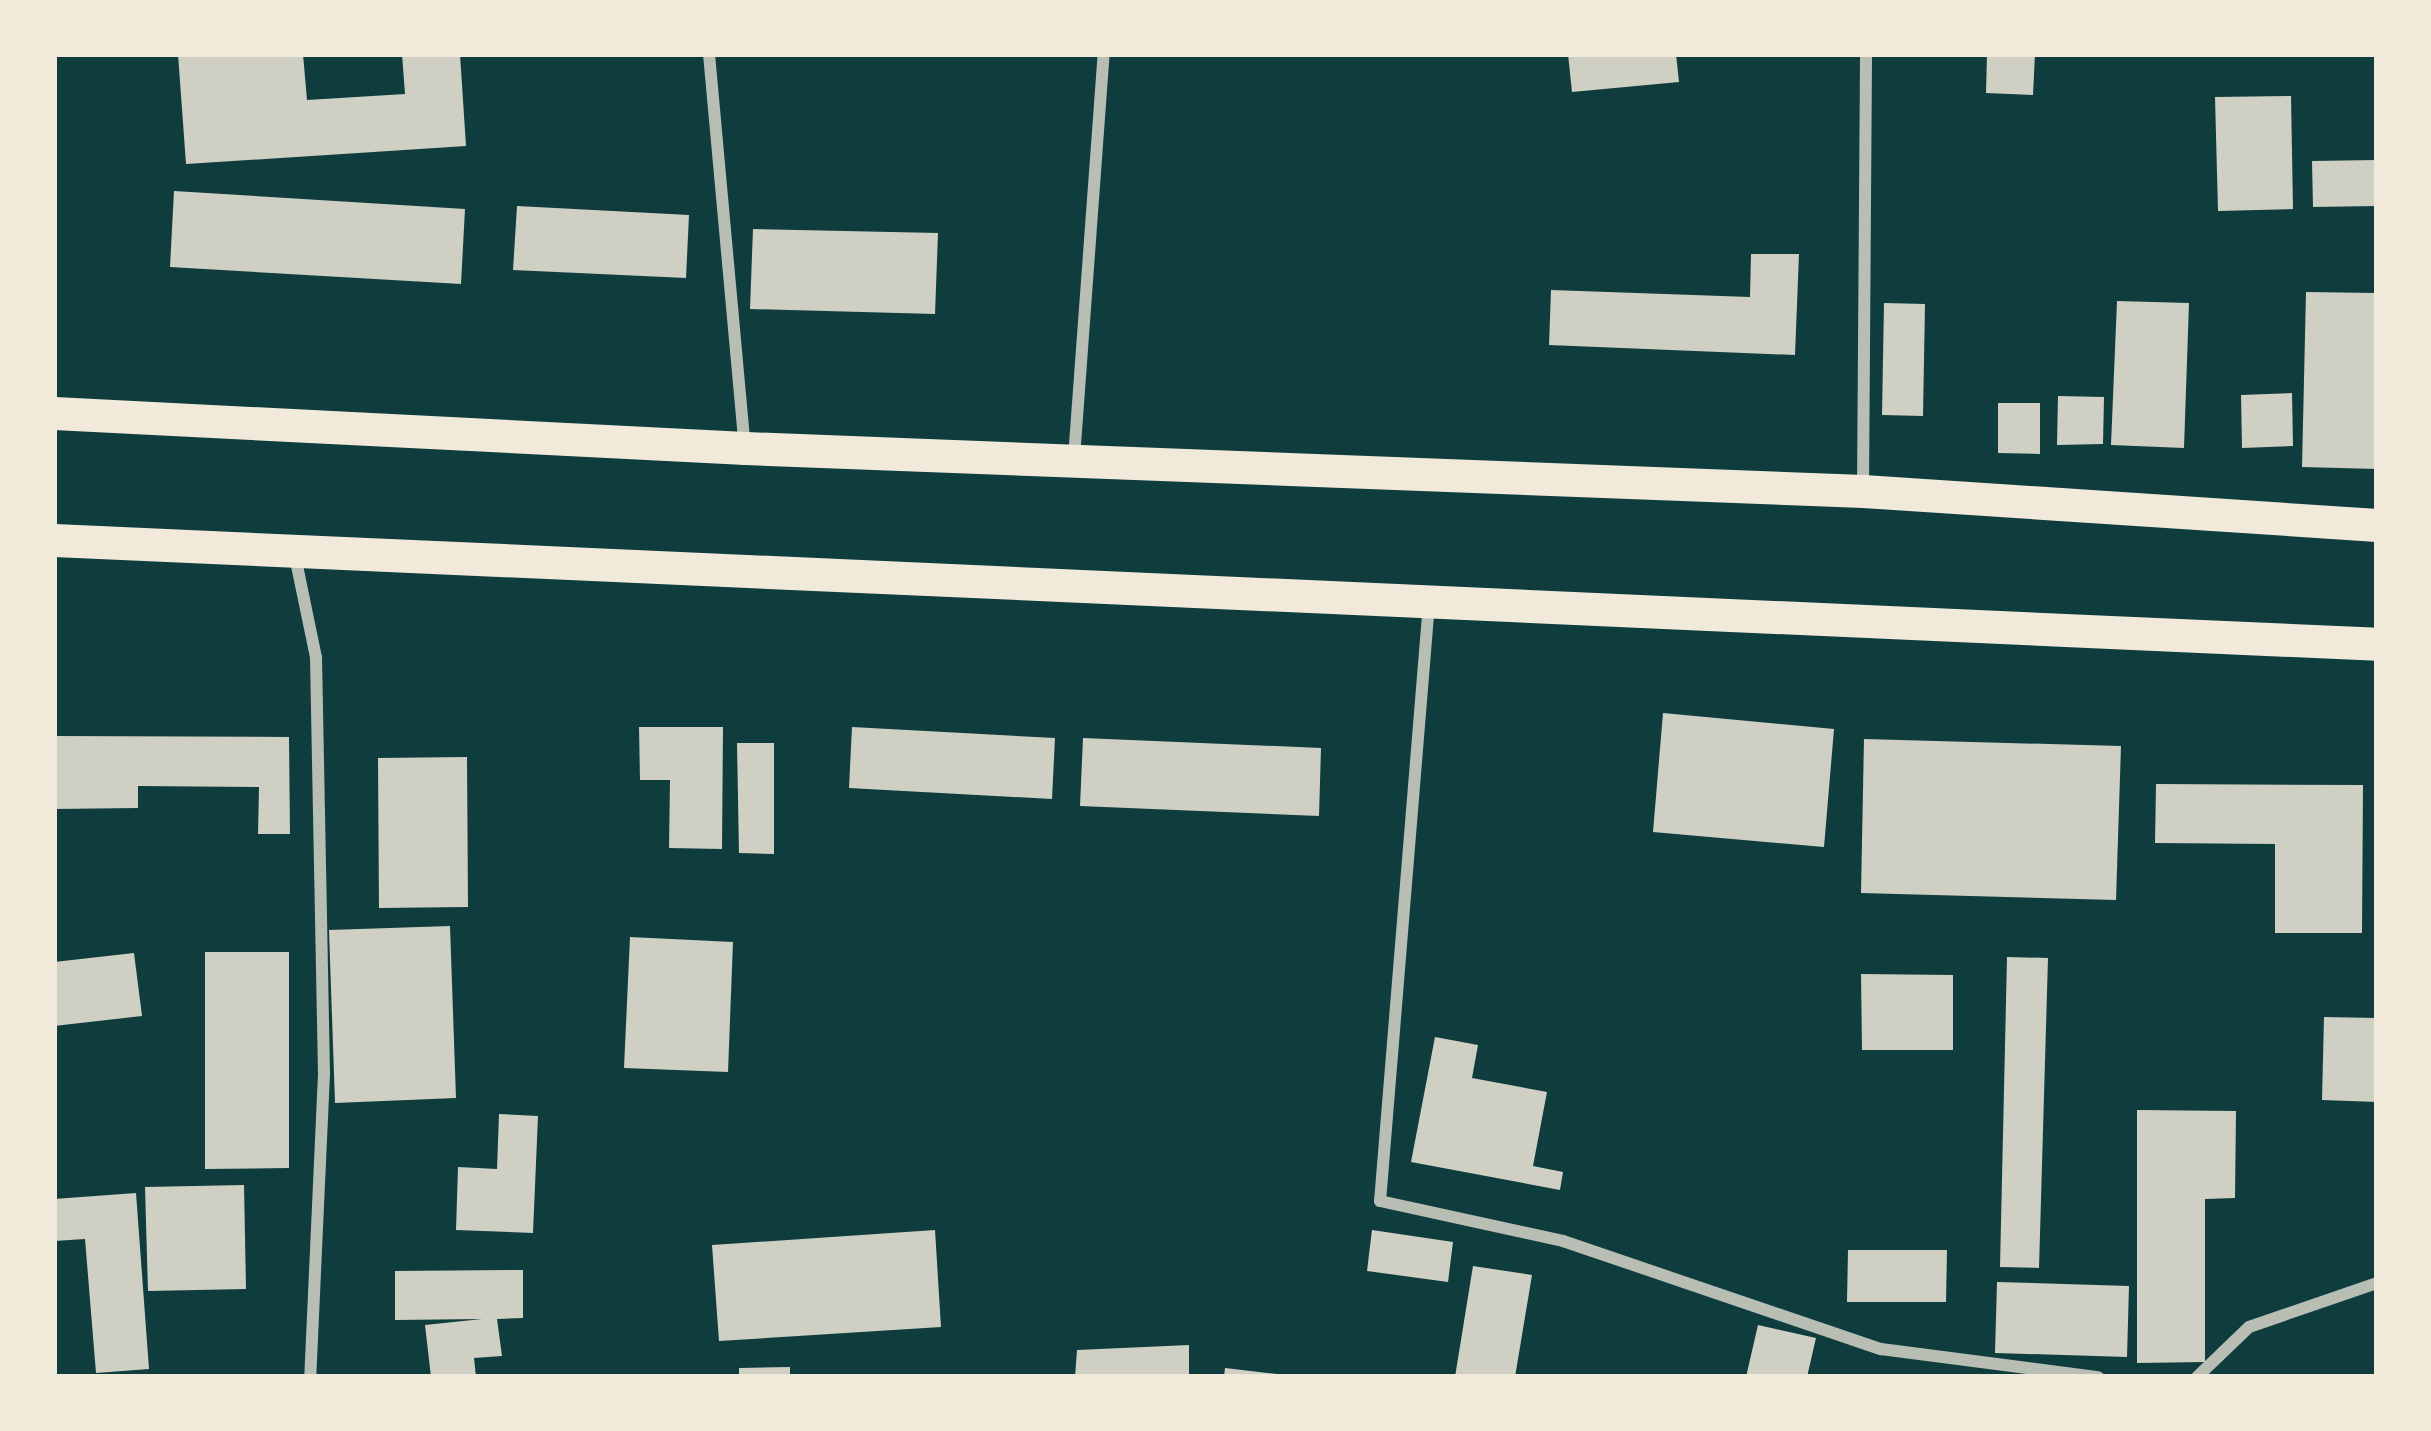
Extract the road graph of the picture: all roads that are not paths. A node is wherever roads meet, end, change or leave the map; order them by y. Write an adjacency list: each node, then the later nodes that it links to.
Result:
1 (709, 54): 5 (street)
2 (1104, 54): 6 (street)
3 (1866, 54): 7 (street)
4 (54, 413): 5 (highway)
5 (745, 448): 6 (highway)
6 (1074, 458): 7 (highway)
7 (1863, 490): 8 (highway)
8 (2377, 525)
9 (54, 540): 10 (highway)
10 (295, 555): 11 (highway); 14 (street)
11 (1429, 603): 12 (highway); 15 (street)
12 (2377, 644)
13 (2377, 1283): 16 (street)
14 (310, 1377)
15 (2098, 1377)
16 (2197, 1377)

